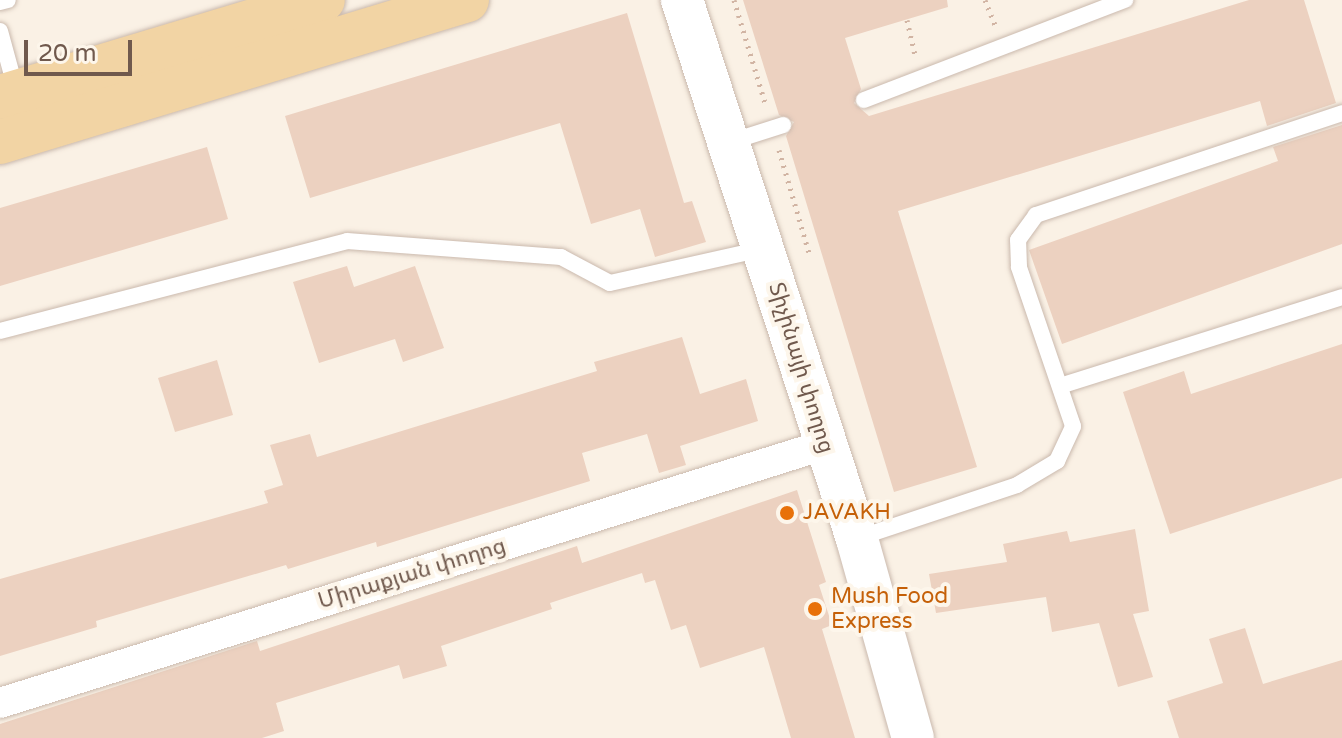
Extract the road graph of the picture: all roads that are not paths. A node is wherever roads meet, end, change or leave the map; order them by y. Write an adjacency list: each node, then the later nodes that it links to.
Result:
1 (8, 0): 6 (lane)
2 (323, 0): 8 (main road)
3 (467, 0): 12 (main road)
4 (682, 0): 13 (main road, Տիչինայի փողոց)
5 (1125, 0): 9 (lane)
6 (0, 2)
7 (0, 31): 8 (lane)
8 (8, 94)
9 (864, 100)
10 (1342, 113): 17 (lane)
11 (783, 125): 13 (lane)
12 (0, 142)
13 (726, 143): 14 (main road, Տիչինայի փողոց)
14 (763, 249): 16 (lane); 18 (main road, Տիչինայի փողոց)
15 (1342, 297): 17 (lane)
16 (0, 331)
17 (1060, 386): 19 (lane)
18 (824, 445): 19 (main road, Տիչինայի փողոց); 20 (street, Միրաքյան փողոց)
19 (857, 539): 21 (main road, Տիչինայի փողոց)
20 (0, 703)
21 (913, 738)

